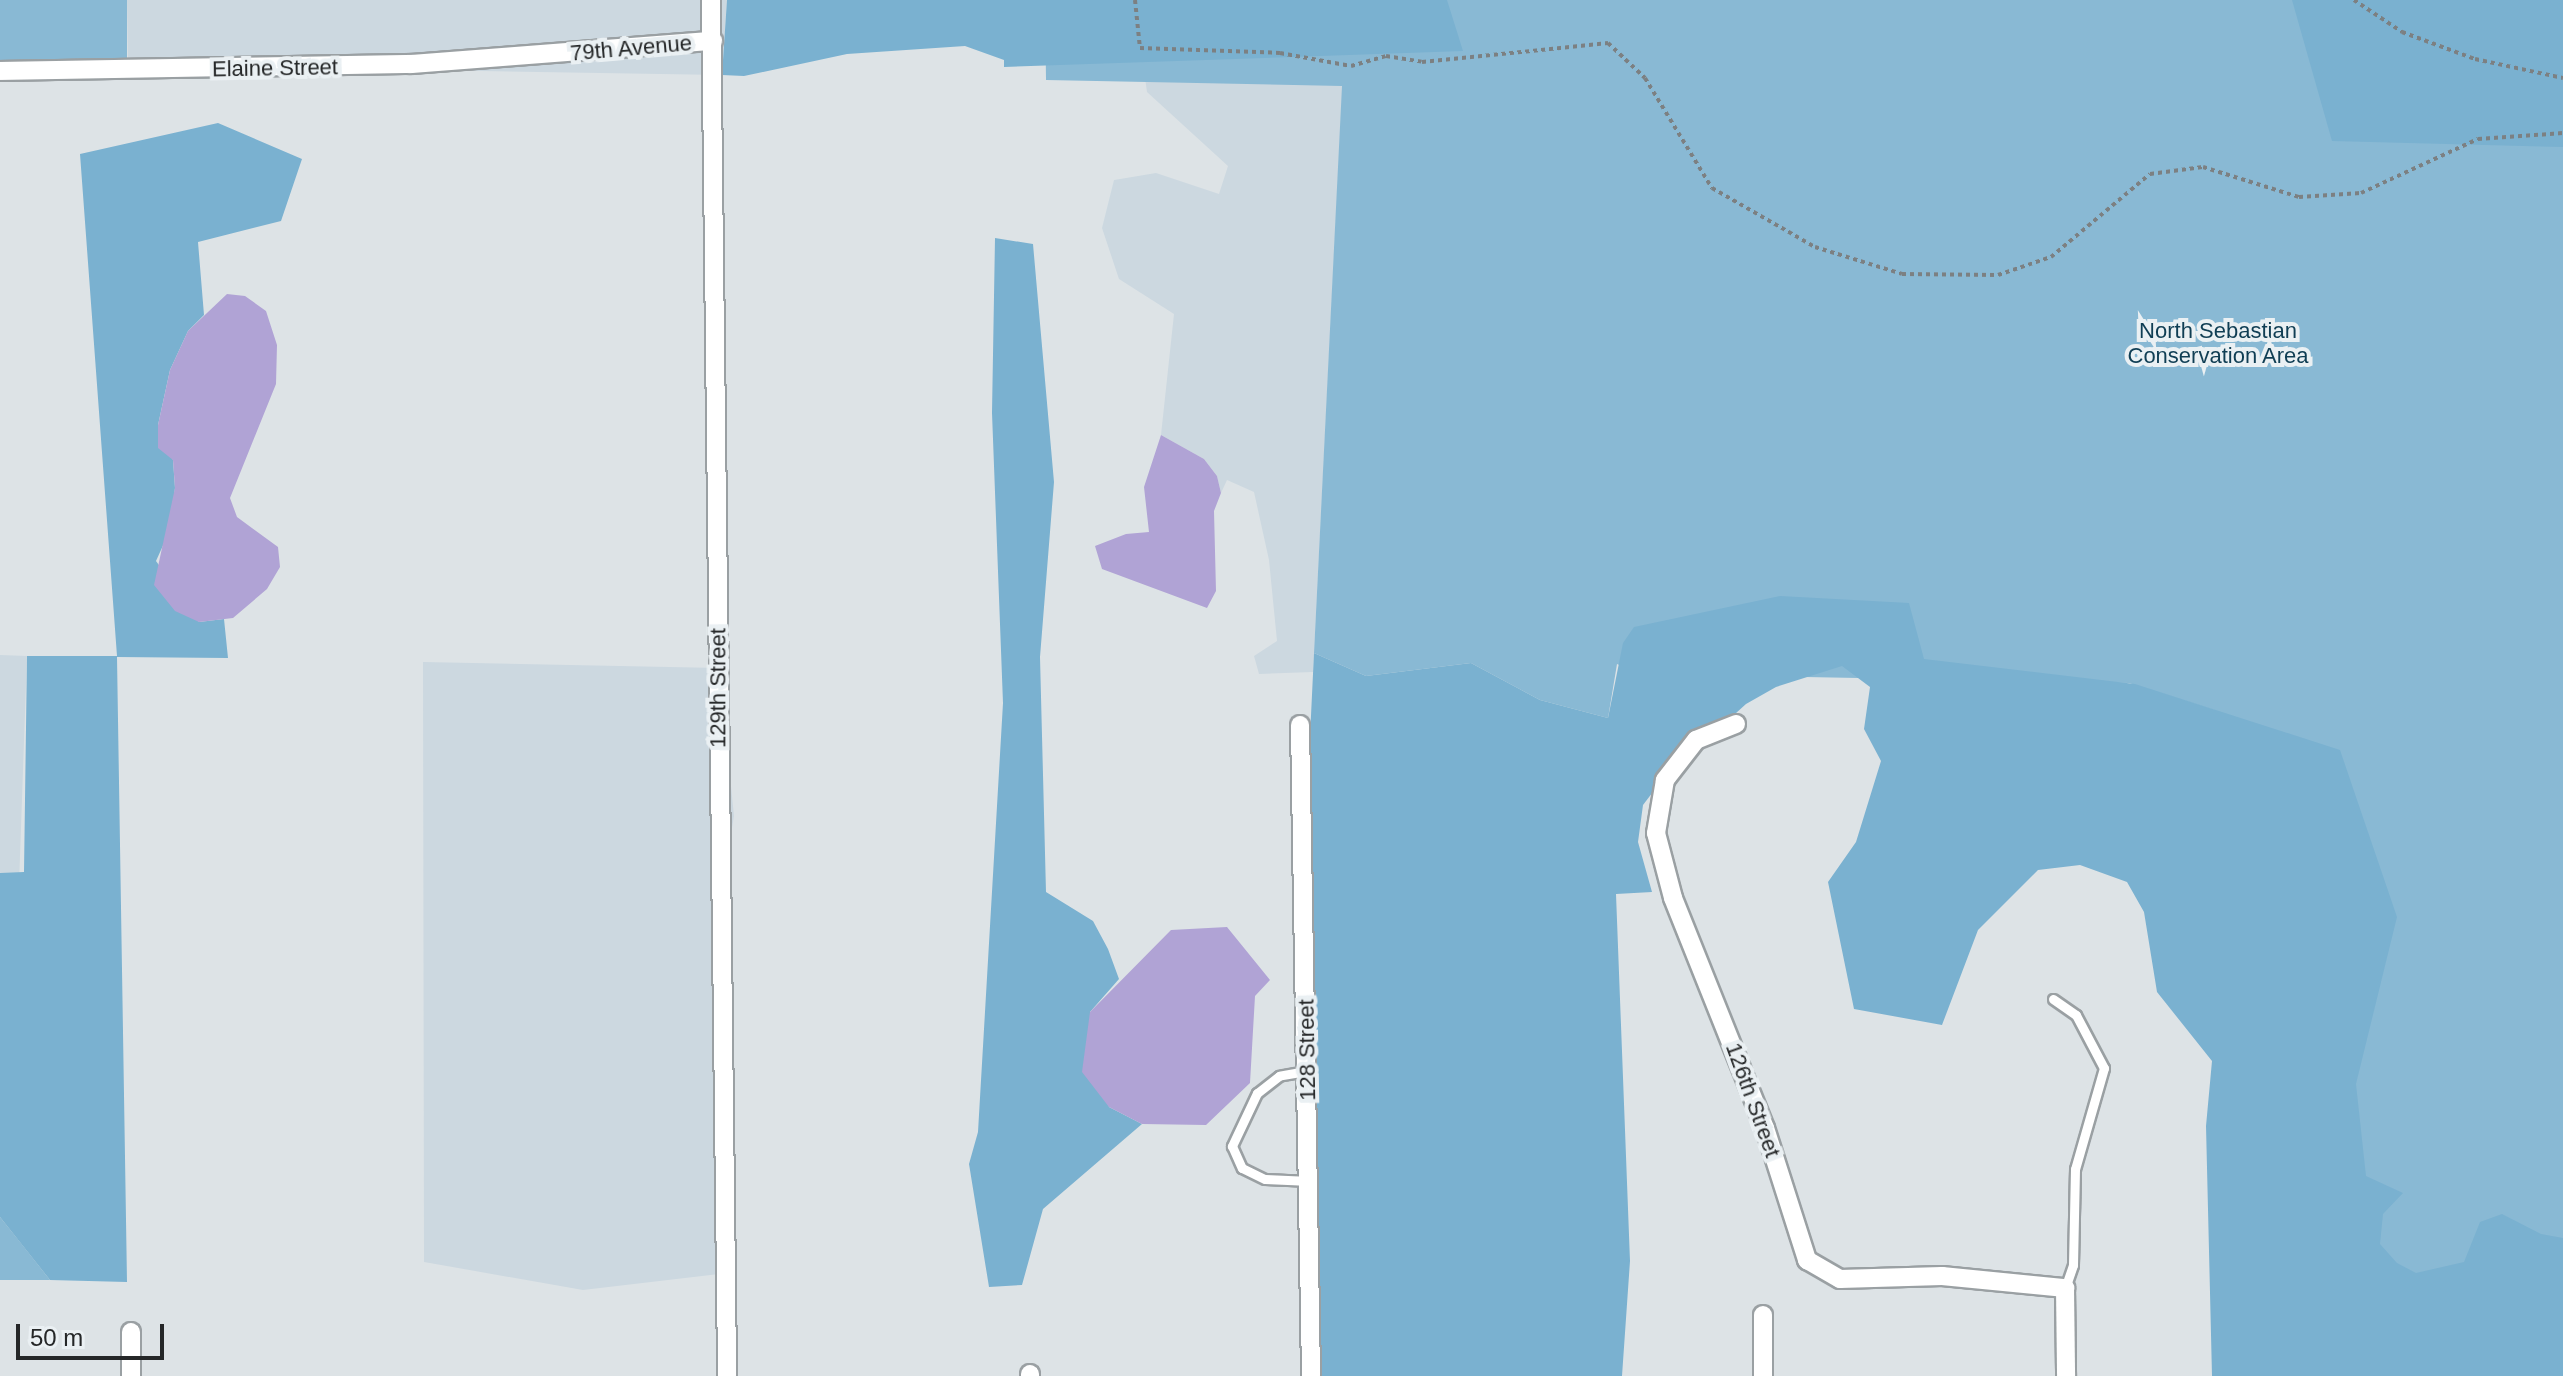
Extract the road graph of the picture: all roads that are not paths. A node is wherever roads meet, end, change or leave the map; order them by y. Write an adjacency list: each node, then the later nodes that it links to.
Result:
1 (711, 0): 2 (street, 129th Street)
2 (713, 41): 3 (street, 79th Avenue); 14 (street, 129th Street)
3 (550, 55): 4 (street, Elaine Street)
4 (0, 71)
5 (1736, 724): 10 (street, 126th Street)
6 (1300, 725): 8 (street, 128 Street)
7 (2053, 999): 10 (lane)
8 (1307, 1070): 9 (street, 128 Street); 9 (lane)
9 (1310, 1181): 15 (street, 128 Street)
10 (2065, 1288): 17 (street)
11 (1763, 1315): 16 (street)
12 (131, 1332): 13 (street)
13 (131, 1376)
14 (727, 1376)
15 (1311, 1376)
16 (1763, 1376)
17 (2066, 1376)

